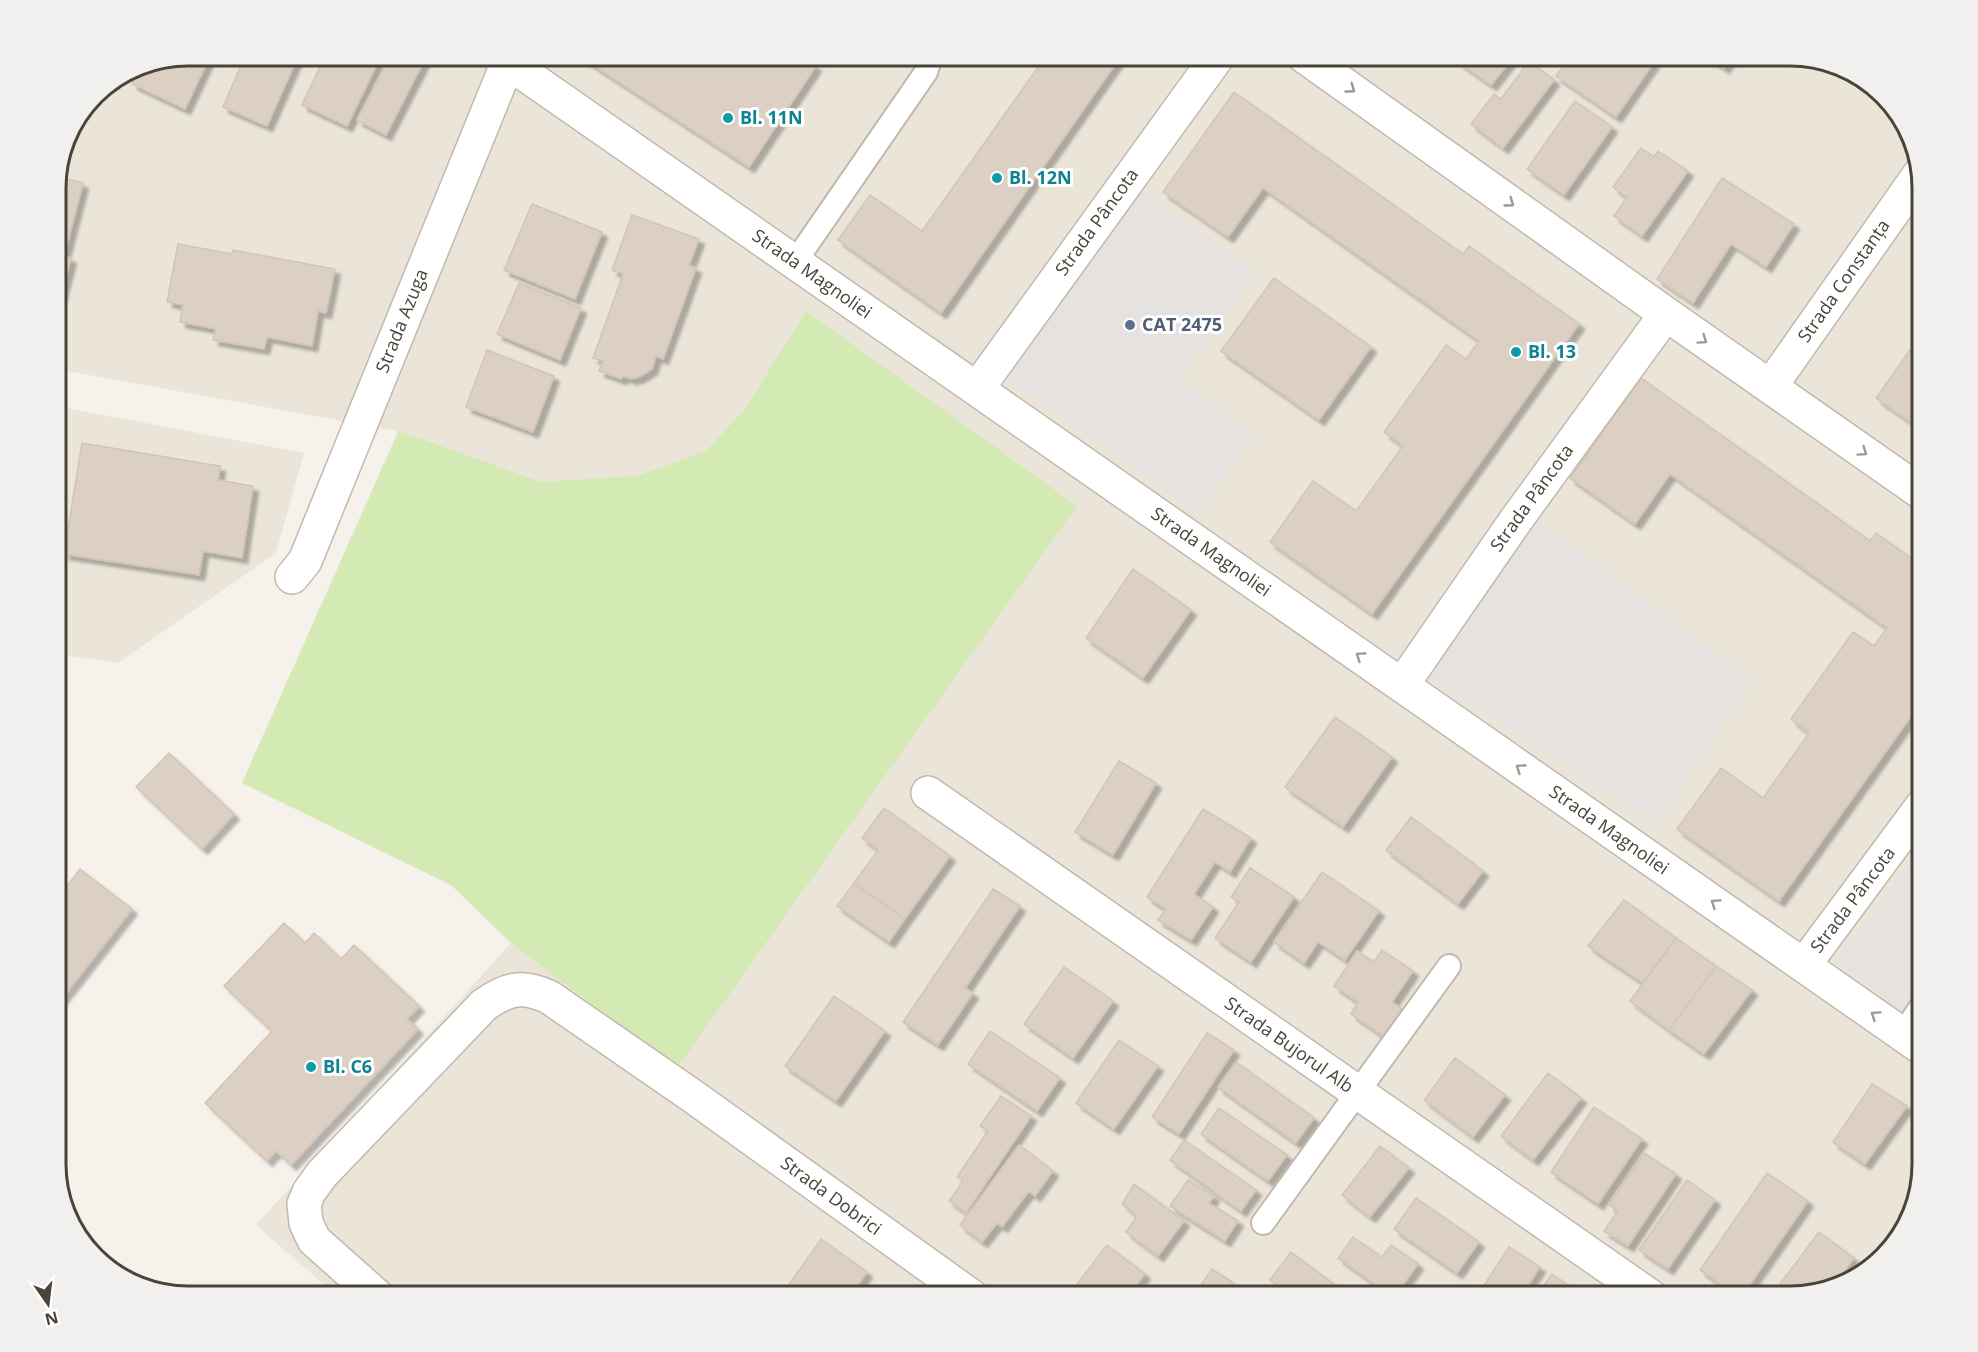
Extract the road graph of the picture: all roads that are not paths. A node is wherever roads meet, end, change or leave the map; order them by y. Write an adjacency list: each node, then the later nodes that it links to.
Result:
1 (500, 66): 12 (street, Strada Azuga)
2 (513, 66): 7 (street, Strada Magnoliei)
3 (928, 66): 7 (lane)
4 (1211, 66): 10 (street, Strada Pâncota)
5 (1318, 66): 8 (street, one-way to 8)
6 (1912, 185): 9 (street, Strada Constanța)
7 (795, 261): 10 (street, Strada Magnoliei)
8 (1666, 314): 9 (street, one-way to 9); 13 (street, Strada Pâncota)
9 (1770, 387): 11 (street, one-way to 11)
10 (977, 389): 13 (street, Strada Magnoliei, one-way to 10)
11 (1912, 485)
12 (292, 577)
13 (1402, 685): 16 (street, Strada Magnoliei, one-way to 13)
14 (928, 793): 19 (street, Strada Bujorul Alb)
15 (1912, 821): 16 (street, Strada Pâncota)
16 (1804, 965): 18 (street, Strada Magnoliei, one-way to 16)
17 (1449, 966): 19 (lane)
18 (1912, 1040)
19 (1358, 1092): 20 (lane); 23 (street, Strada Bujorul Alb)
20 (1263, 1223)
21 (366, 1286): 22 (street, Strada Dobrici)
22 (957, 1286)
23 (1636, 1286)

